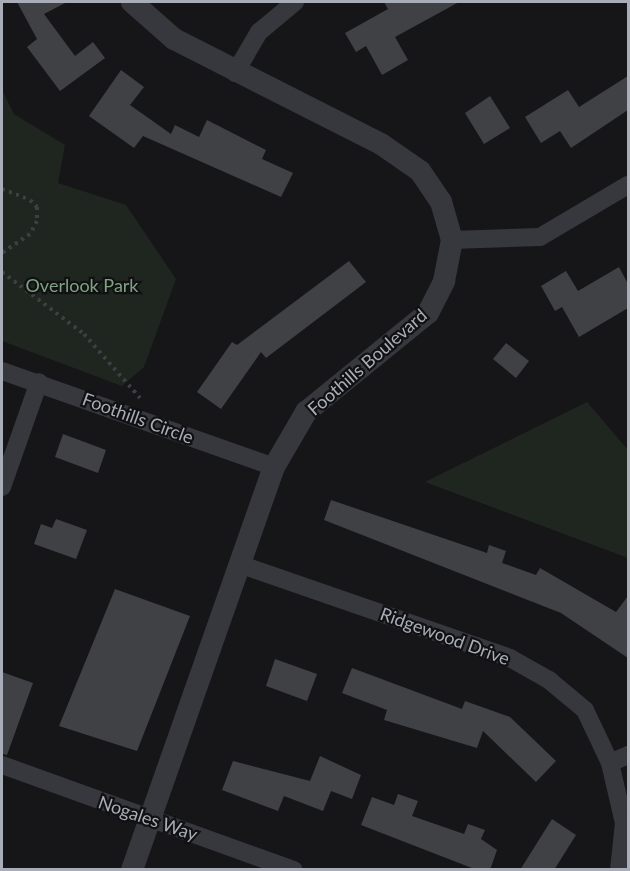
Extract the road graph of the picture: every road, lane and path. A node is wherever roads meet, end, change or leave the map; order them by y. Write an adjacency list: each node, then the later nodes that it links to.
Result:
1 (132, 2): 3 (street, Foothills Boulevard)
2 (295, 2): 3 (street)
3 (235, 73): 6 (street, Foothills Boulevard)
4 (628, 184): 6 (street)
5 (2, 189): 7 (path)
6 (452, 240): 12 (street, Foothills Boulevard)
7 (2, 253)
8 (2, 273): 11 (path)
9 (2, 371): 10 (street, Foothills Circle)
10 (39, 382): 12 (street, Foothills Circle); 13 (street)
11 (141, 400)
12 (274, 467): 14 (street, Foothills Boulevard)
13 (2, 487)
14 (239, 564): 16 (street, Ridgewood Drive); 18 (street, Foothills Boulevard)
15 (628, 755): 16 (street)
16 (610, 763): 21 (street, Ridgewood Drive)
17 (2, 765): 18 (street, Nogales Way)
18 (150, 819): 19 (street, Foothills Boulevard); 20 (street, Nogales Way)
19 (132, 870)
20 (294, 870)
21 (620, 870)

